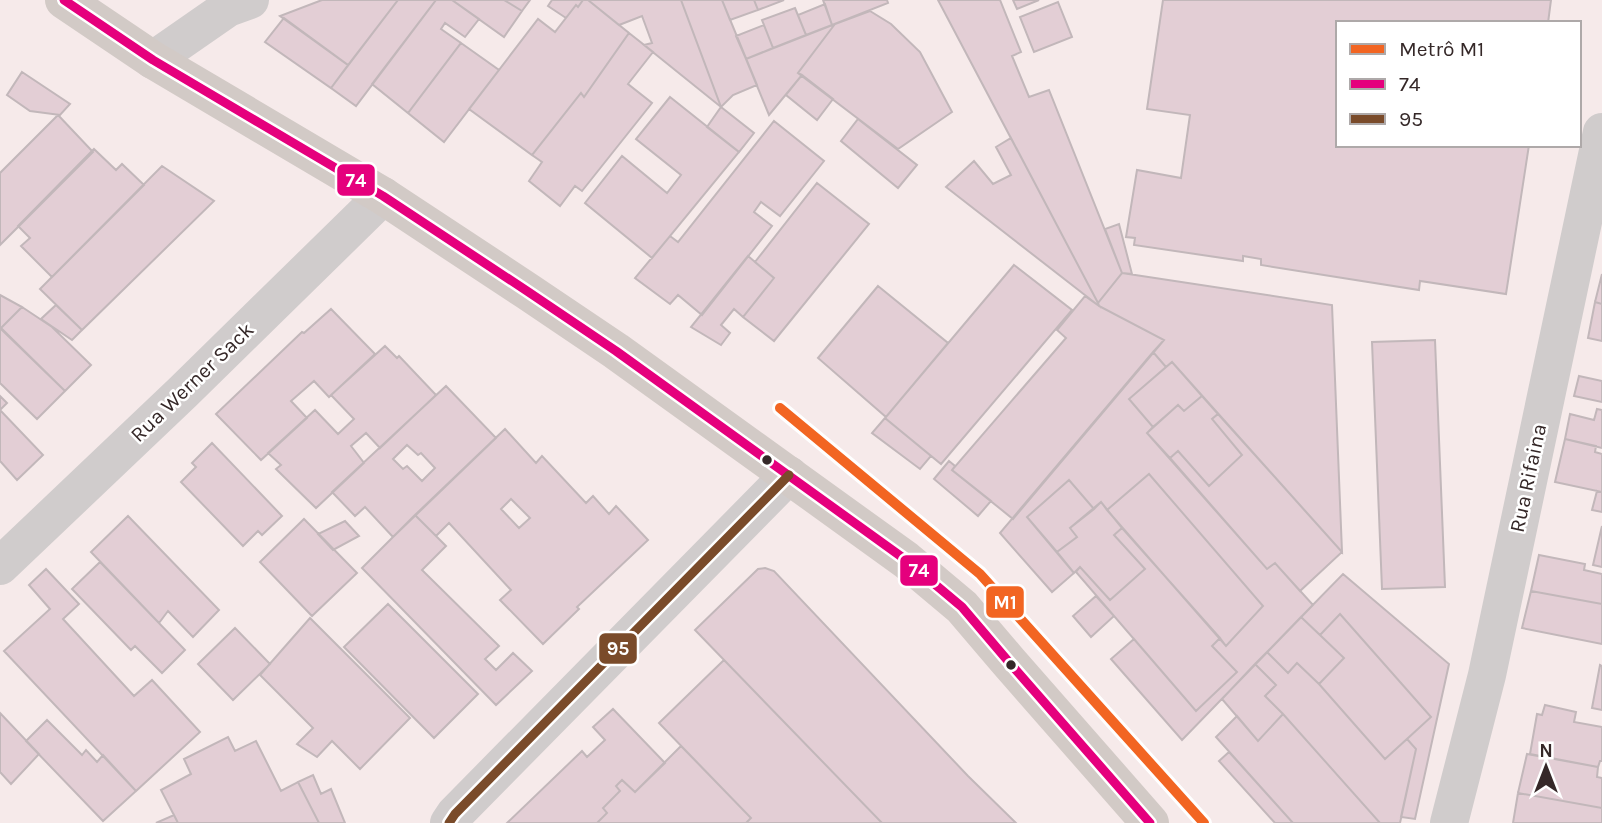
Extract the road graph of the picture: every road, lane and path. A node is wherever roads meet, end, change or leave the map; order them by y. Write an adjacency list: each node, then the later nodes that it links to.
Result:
1 (64, 0): 3 (main road)
2 (250, 0): 3 (street)
3 (153, 60): 5 (main road)
4 (1602, 132): 10 (street, Rua Rifaina)
5 (383, 196): 6 (main road); 7 (street, Rua Werner Sack)
6 (789, 475): 8 (street); 9 (main road)
7 (0, 566)
8 (449, 823)
9 (1150, 823)
10 (1449, 823)

